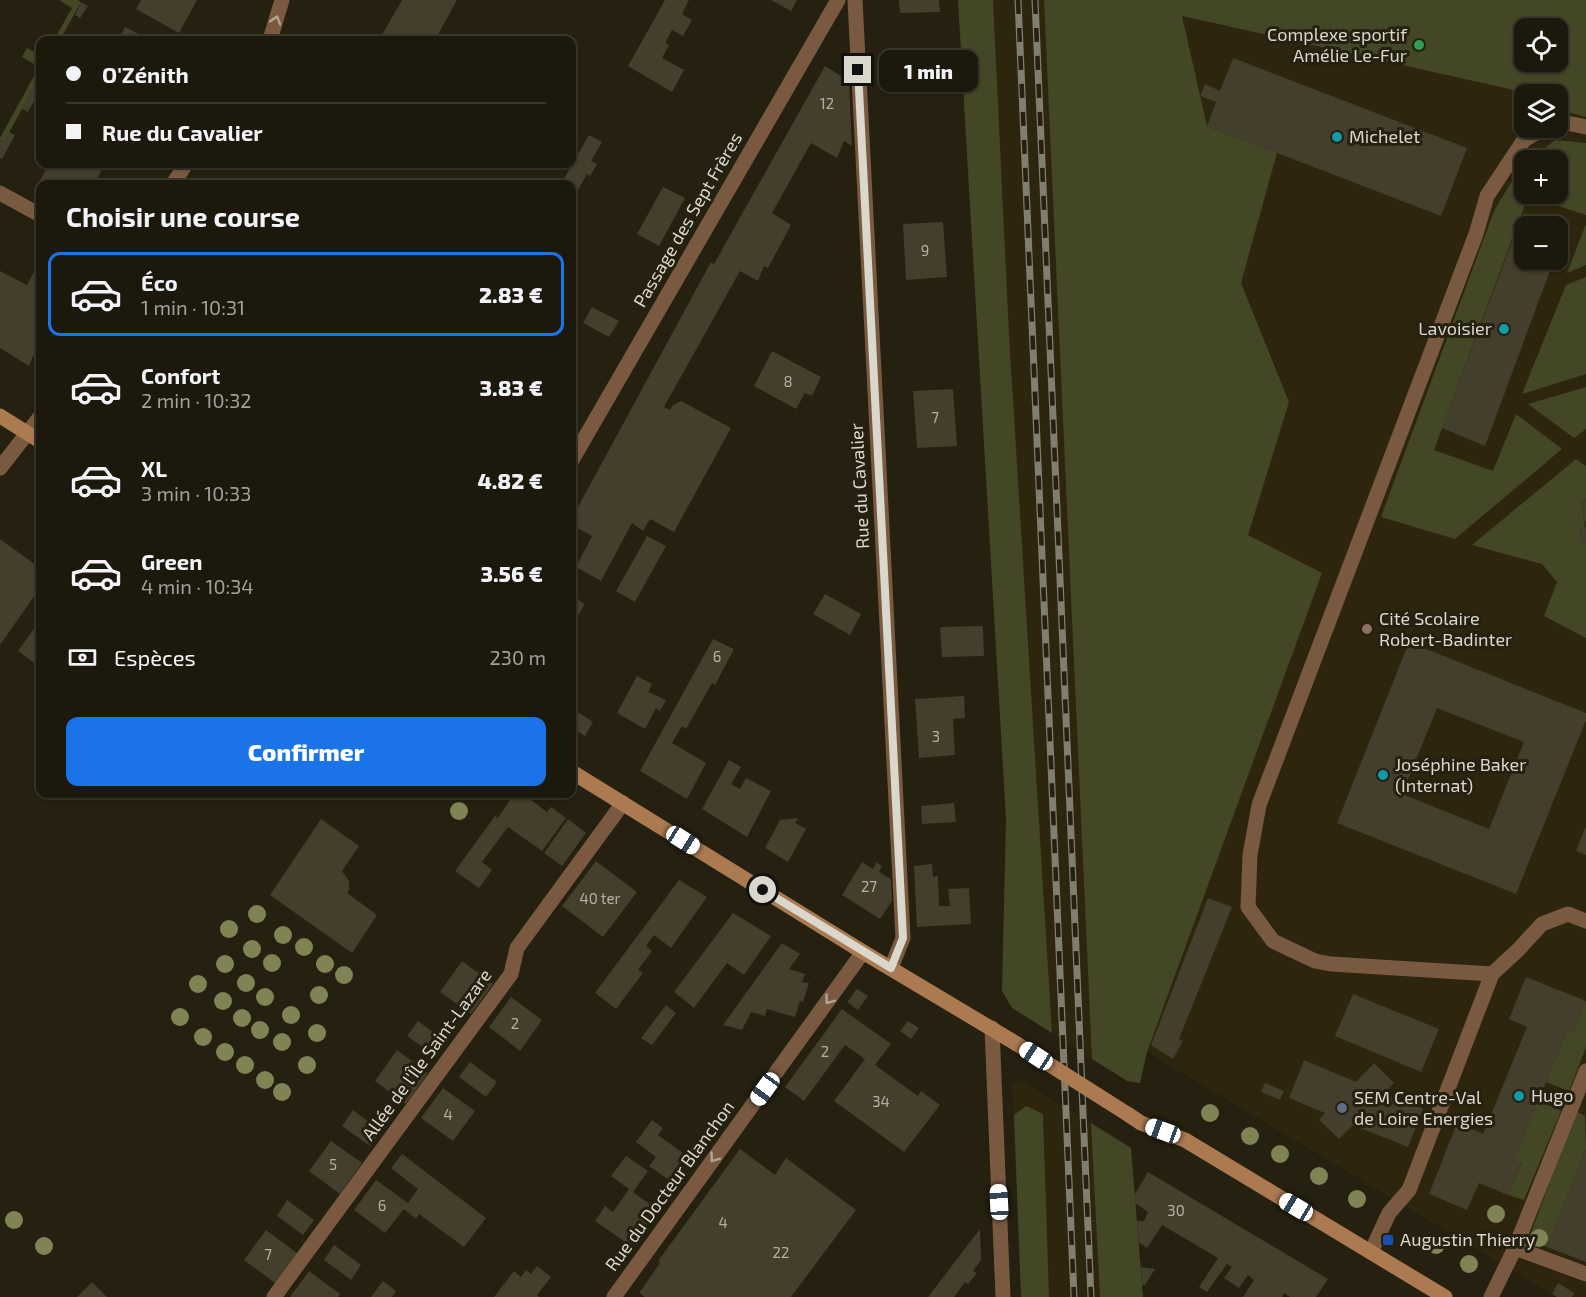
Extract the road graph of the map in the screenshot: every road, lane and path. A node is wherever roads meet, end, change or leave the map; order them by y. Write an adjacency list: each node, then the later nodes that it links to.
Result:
1 (282, 0): 4 (street, one-way to 1)
2 (838, 0): 12 (street, Passage des Sept Frères)
3 (855, 0): 18 (street, Rue du Cavalier)
4 (271, 36)
5 (1568, 123): 6 (street)
6 (1586, 127)
7 (1527, 138): 19 (street)
8 (0, 192): 9 (street)
9 (36, 213)
10 (0, 416): 11 (main road)
11 (34, 436): 13 (street)
12 (576, 453)
13 (0, 468)
14 (576, 774): 15 (main road)
15 (622, 803): 17 (main road); 25 (street, Allée de l'Île Saint-Lazare)
16 (1586, 921): 19 (street)
17 (863, 952): 18 (main road); 26 (street, Rue du Docteur Blanchon, one-way to 26)
18 (891, 968): 20 (main road)
19 (1492, 974): 23 (street)
20 (992, 1028): 23 (main road, bridge); 27 (street)
21 (1586, 1071): 22 (street)
22 (1515, 1248): 24 (street); 29 (street)
23 (1371, 1252): 28 (main road)
24 (1586, 1274)
25 (274, 1297)
26 (614, 1297)
27 (1003, 1297)
28 (1445, 1297)
29 (1491, 1297)

